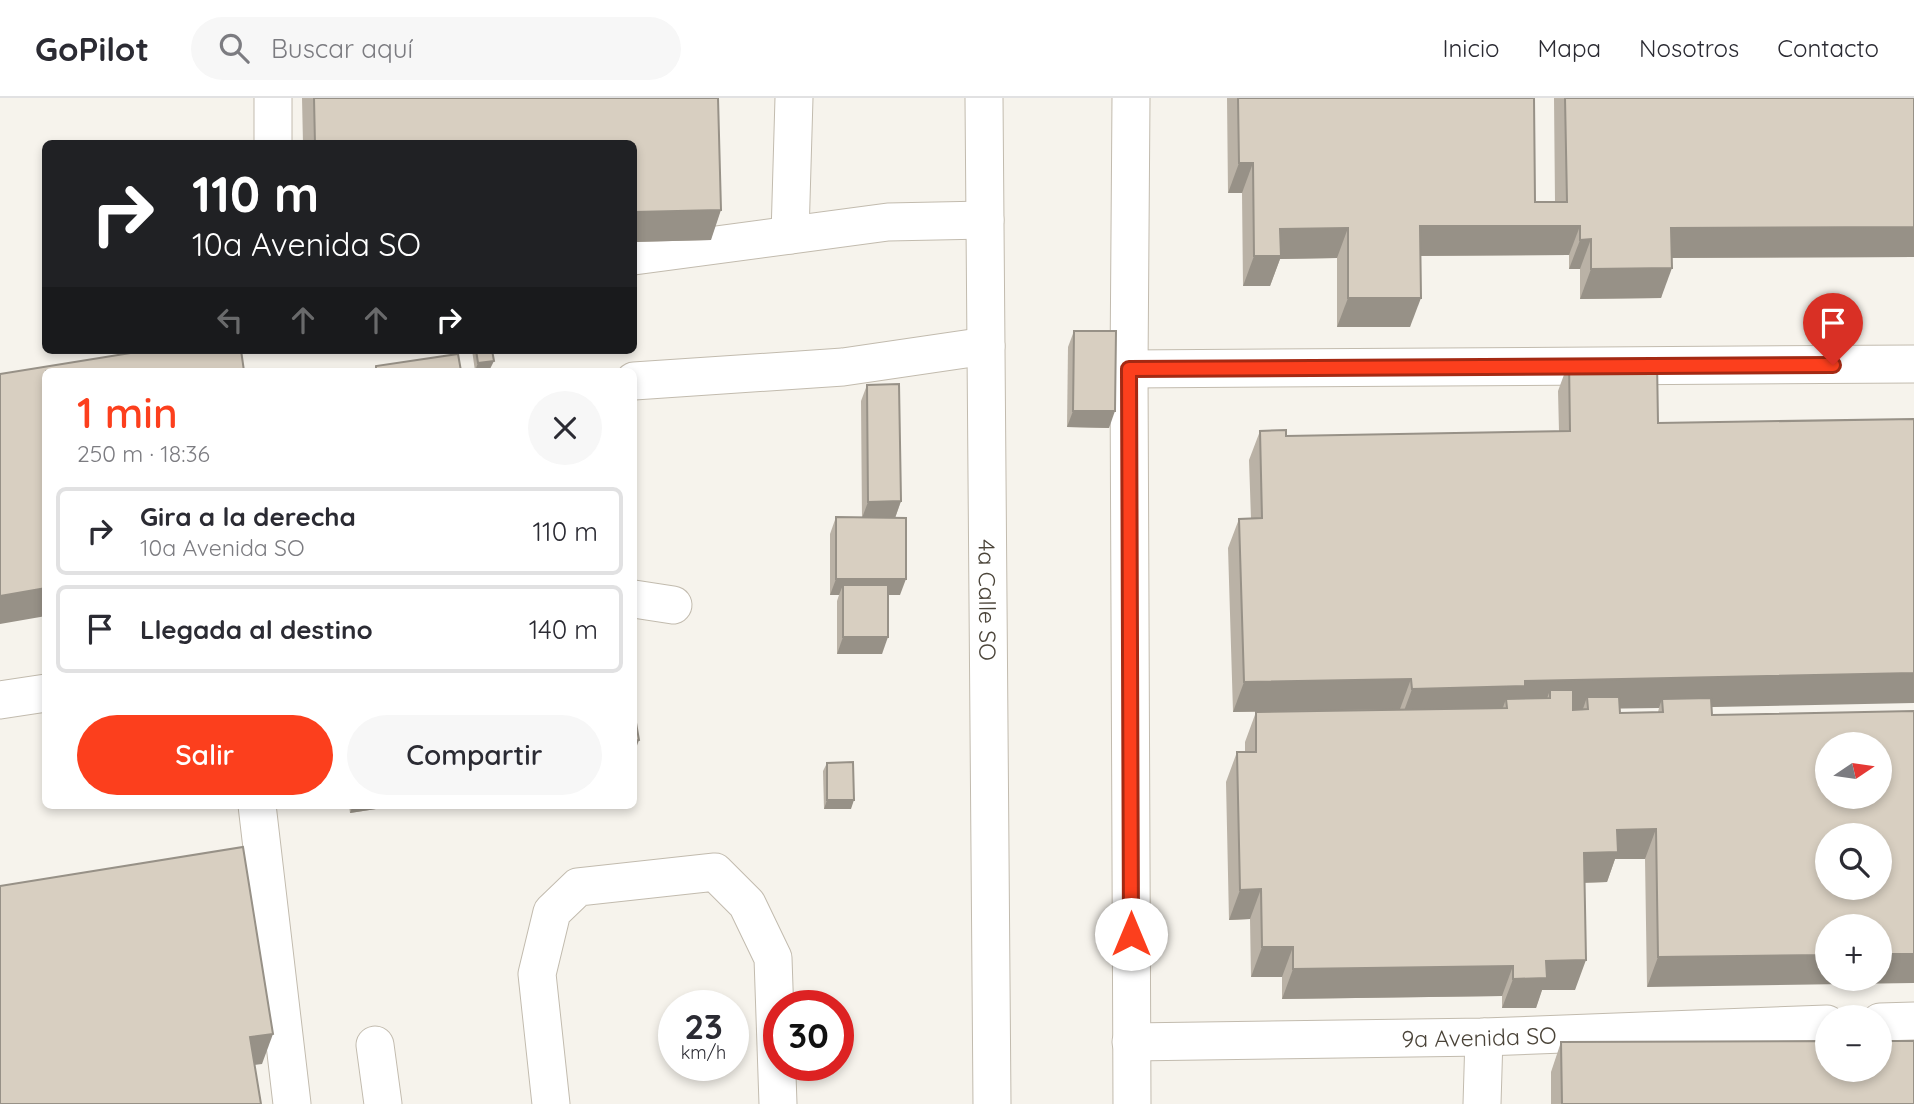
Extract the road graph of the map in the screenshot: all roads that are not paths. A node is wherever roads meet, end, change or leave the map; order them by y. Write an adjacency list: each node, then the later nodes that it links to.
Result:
1 (273, 98): 5 (street)
2 (794, 98): 7 (street)
3 (984, 98): 6 (street, 4a Calle SO)
4 (1131, 98): 11 (street)
5 (272, 140)
6 (985, 220): 7 (street); 9 (street, 4a Calle SO)
7 (790, 235): 8 (street)
8 (637, 256)
9 (986, 346): 12 (street); 28 (street, 4a Calle SO)
10 (1914, 364): 11 (street)
11 (1129, 369): 22 (street)
12 (637, 381)
13 (637, 599): 14 (street)
14 (673, 605)
15 (42, 694): 16 (street)
16 (0, 700)
17 (257, 809): 24 (street)
18 (1914, 1021): 19 (street)
19 (1892, 1022)
20 (1815, 1024): 21 (street, 9a Avenida SO)
21 (1484, 1037): 22 (street, 9a Avenida SO); 30 (street)
22 (1131, 1042): 29 (street)
23 (375, 1045): 25 (street)
24 (292, 1104)
25 (383, 1104)
26 (551, 1104): 27 (street)
27 (778, 1104)
28 (992, 1104)
29 (1132, 1104)
30 (1482, 1104)

